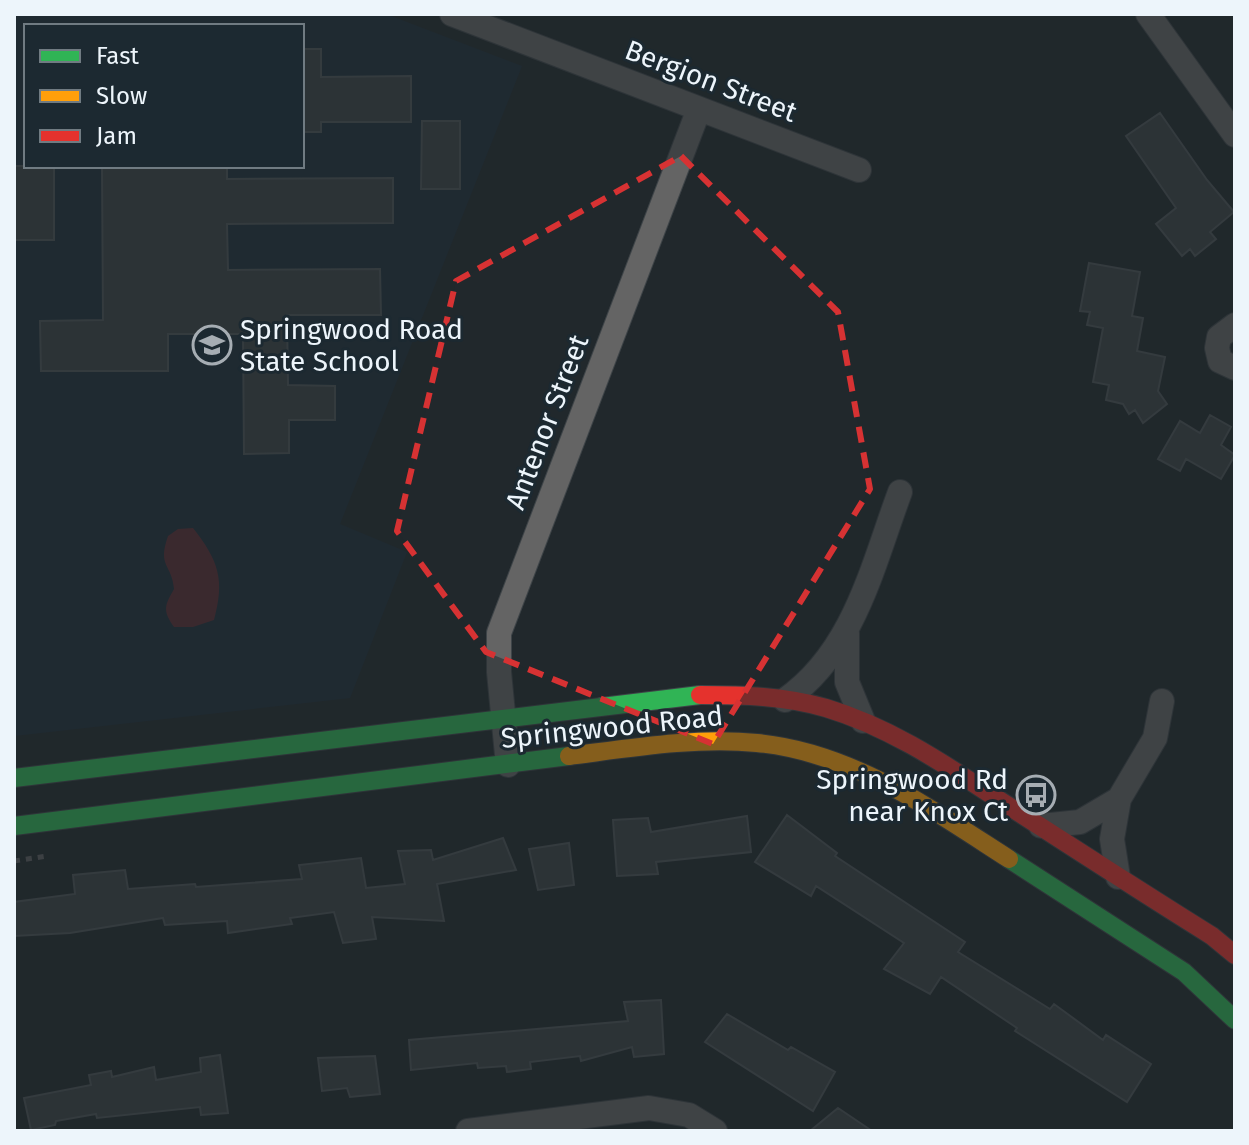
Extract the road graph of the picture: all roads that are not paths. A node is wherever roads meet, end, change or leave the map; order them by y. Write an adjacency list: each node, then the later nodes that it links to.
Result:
1 (452, 14): 3 (street, Bergion Street)
2 (1148, 14): 4 (street)
3 (699, 109): 5 (street, Bergion Street); 12 (street, Antenor Street)
4 (1235, 135)
5 (859, 170)
6 (1235, 325): 7 (street)
7 (1235, 368)
8 (900, 492): 9 (street)
9 (847, 633): 10 (street); 13 (street)
10 (785, 700): 12 (main road, Springwood Road); 13 (main road, Springwood Road)
11 (1162, 701): 16 (street)
12 (504, 717): 14 (street, Antenor Street); 15 (main road, Springwood Road)
13 (863, 721): 18 (main road, Springwood Road)
14 (508, 765): 17 (main road, Springwood Road); 21 (main road, Springwood Road)
15 (14, 778)
16 (1119, 799): 18 (street); 19 (street)
17 (14, 826)
18 (1041, 826): 19 (main road, Springwood Road)
19 (1118, 877): 20 (main road, Springwood Road)
20 (1235, 955)
21 (1235, 1020)
22 (468, 1131): 23 (street)
23 (715, 1131)

